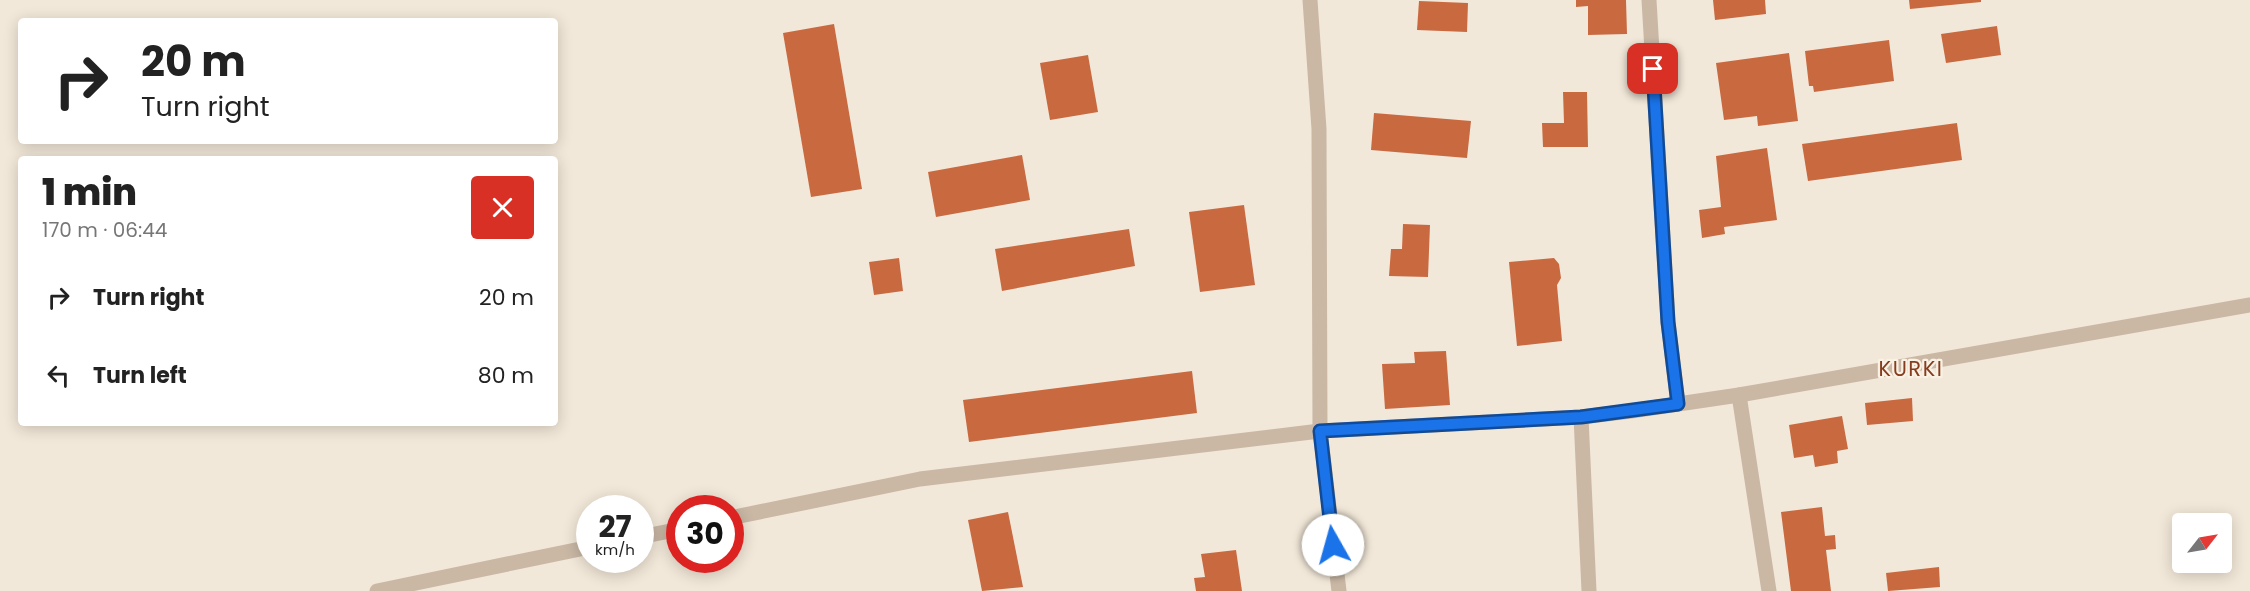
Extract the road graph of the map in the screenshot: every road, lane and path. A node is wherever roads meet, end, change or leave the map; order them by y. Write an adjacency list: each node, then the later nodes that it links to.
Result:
1 (1310, 0): 7 (street)
2 (1649, 0): 5 (street)
3 (2250, 305): 4 (street)
4 (1739, 395): 5 (street); 13 (street)
5 (1678, 404): 6 (street)
6 (1581, 417): 7 (street); 12 (street)
7 (1320, 431): 8 (street); 11 (street)
8 (744, 515)
9 (576, 550): 10 (street)
10 (377, 591)
11 (1339, 591)
12 (1589, 591)
13 (1769, 591)

